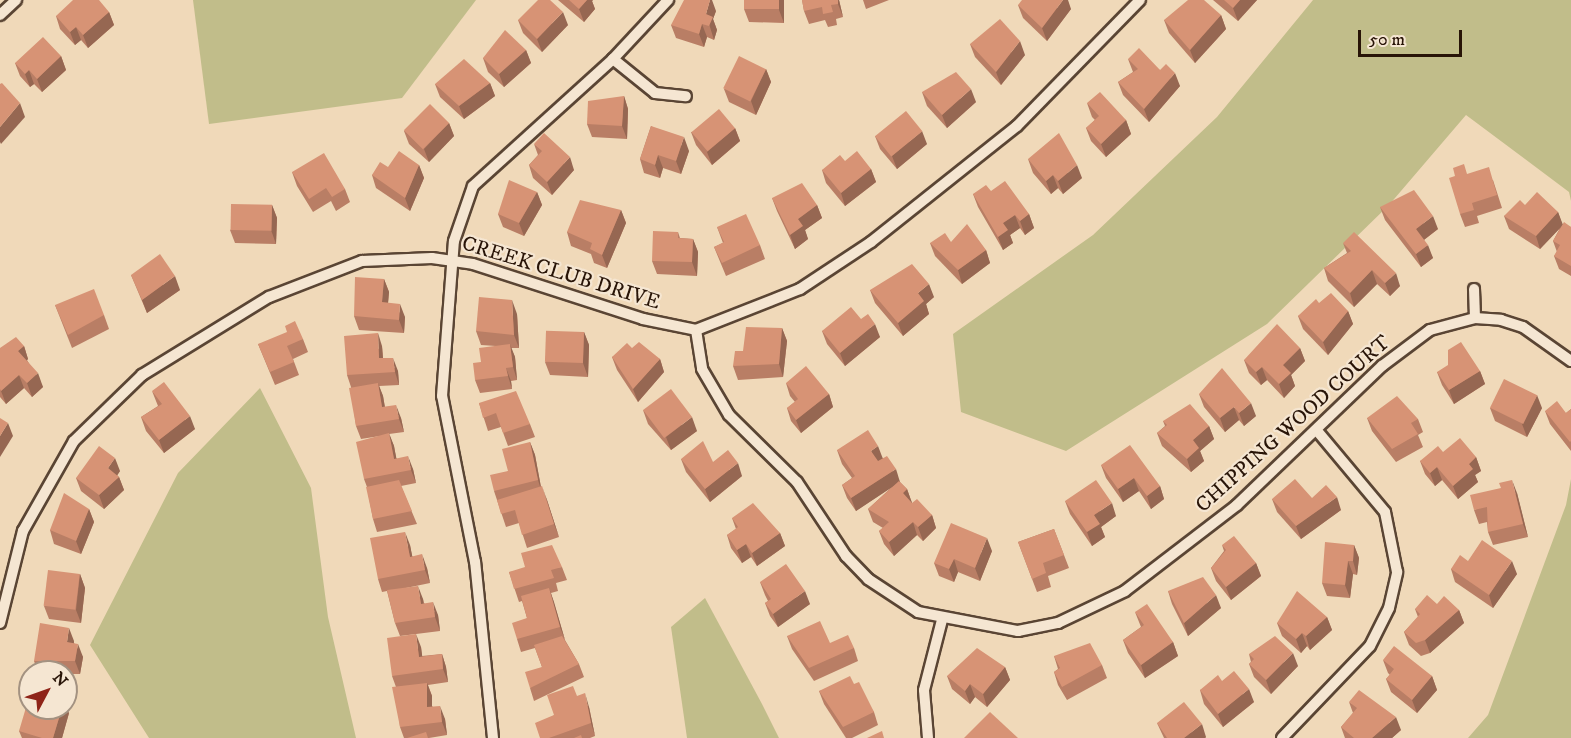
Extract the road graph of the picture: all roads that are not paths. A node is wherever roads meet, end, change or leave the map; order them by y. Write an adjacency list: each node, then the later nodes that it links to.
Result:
1 (16, 0): 4 (street)
2 (668, 0): 5 (street)
3 (1140, 0): 10 (street)
4 (0, 15)
5 (613, 60): 6 (street); 7 (street)
6 (686, 96)
7 (453, 260): 10 (street, CREEK CLUB DRIVE); 13 (street, CREEK CLUB DRIVE); 16 (street)
8 (1474, 289): 9 (street)
9 (1475, 318): 11 (street, CHIPPING WOOD COURT); 12 (street, CHIPPING WOOD COURT)
10 (696, 330): 14 (street, CHIPPING WOOD COURT)
11 (1571, 361)
12 (1319, 433): 14 (street, CHIPPING WOOD COURT); 18 (street)
13 (2, 601): 15 (street, CREEK CLUB DRIVE)
14 (942, 620): 17 (street)
15 (0, 623)
16 (494, 738)
17 (928, 738)
18 (1282, 738)

